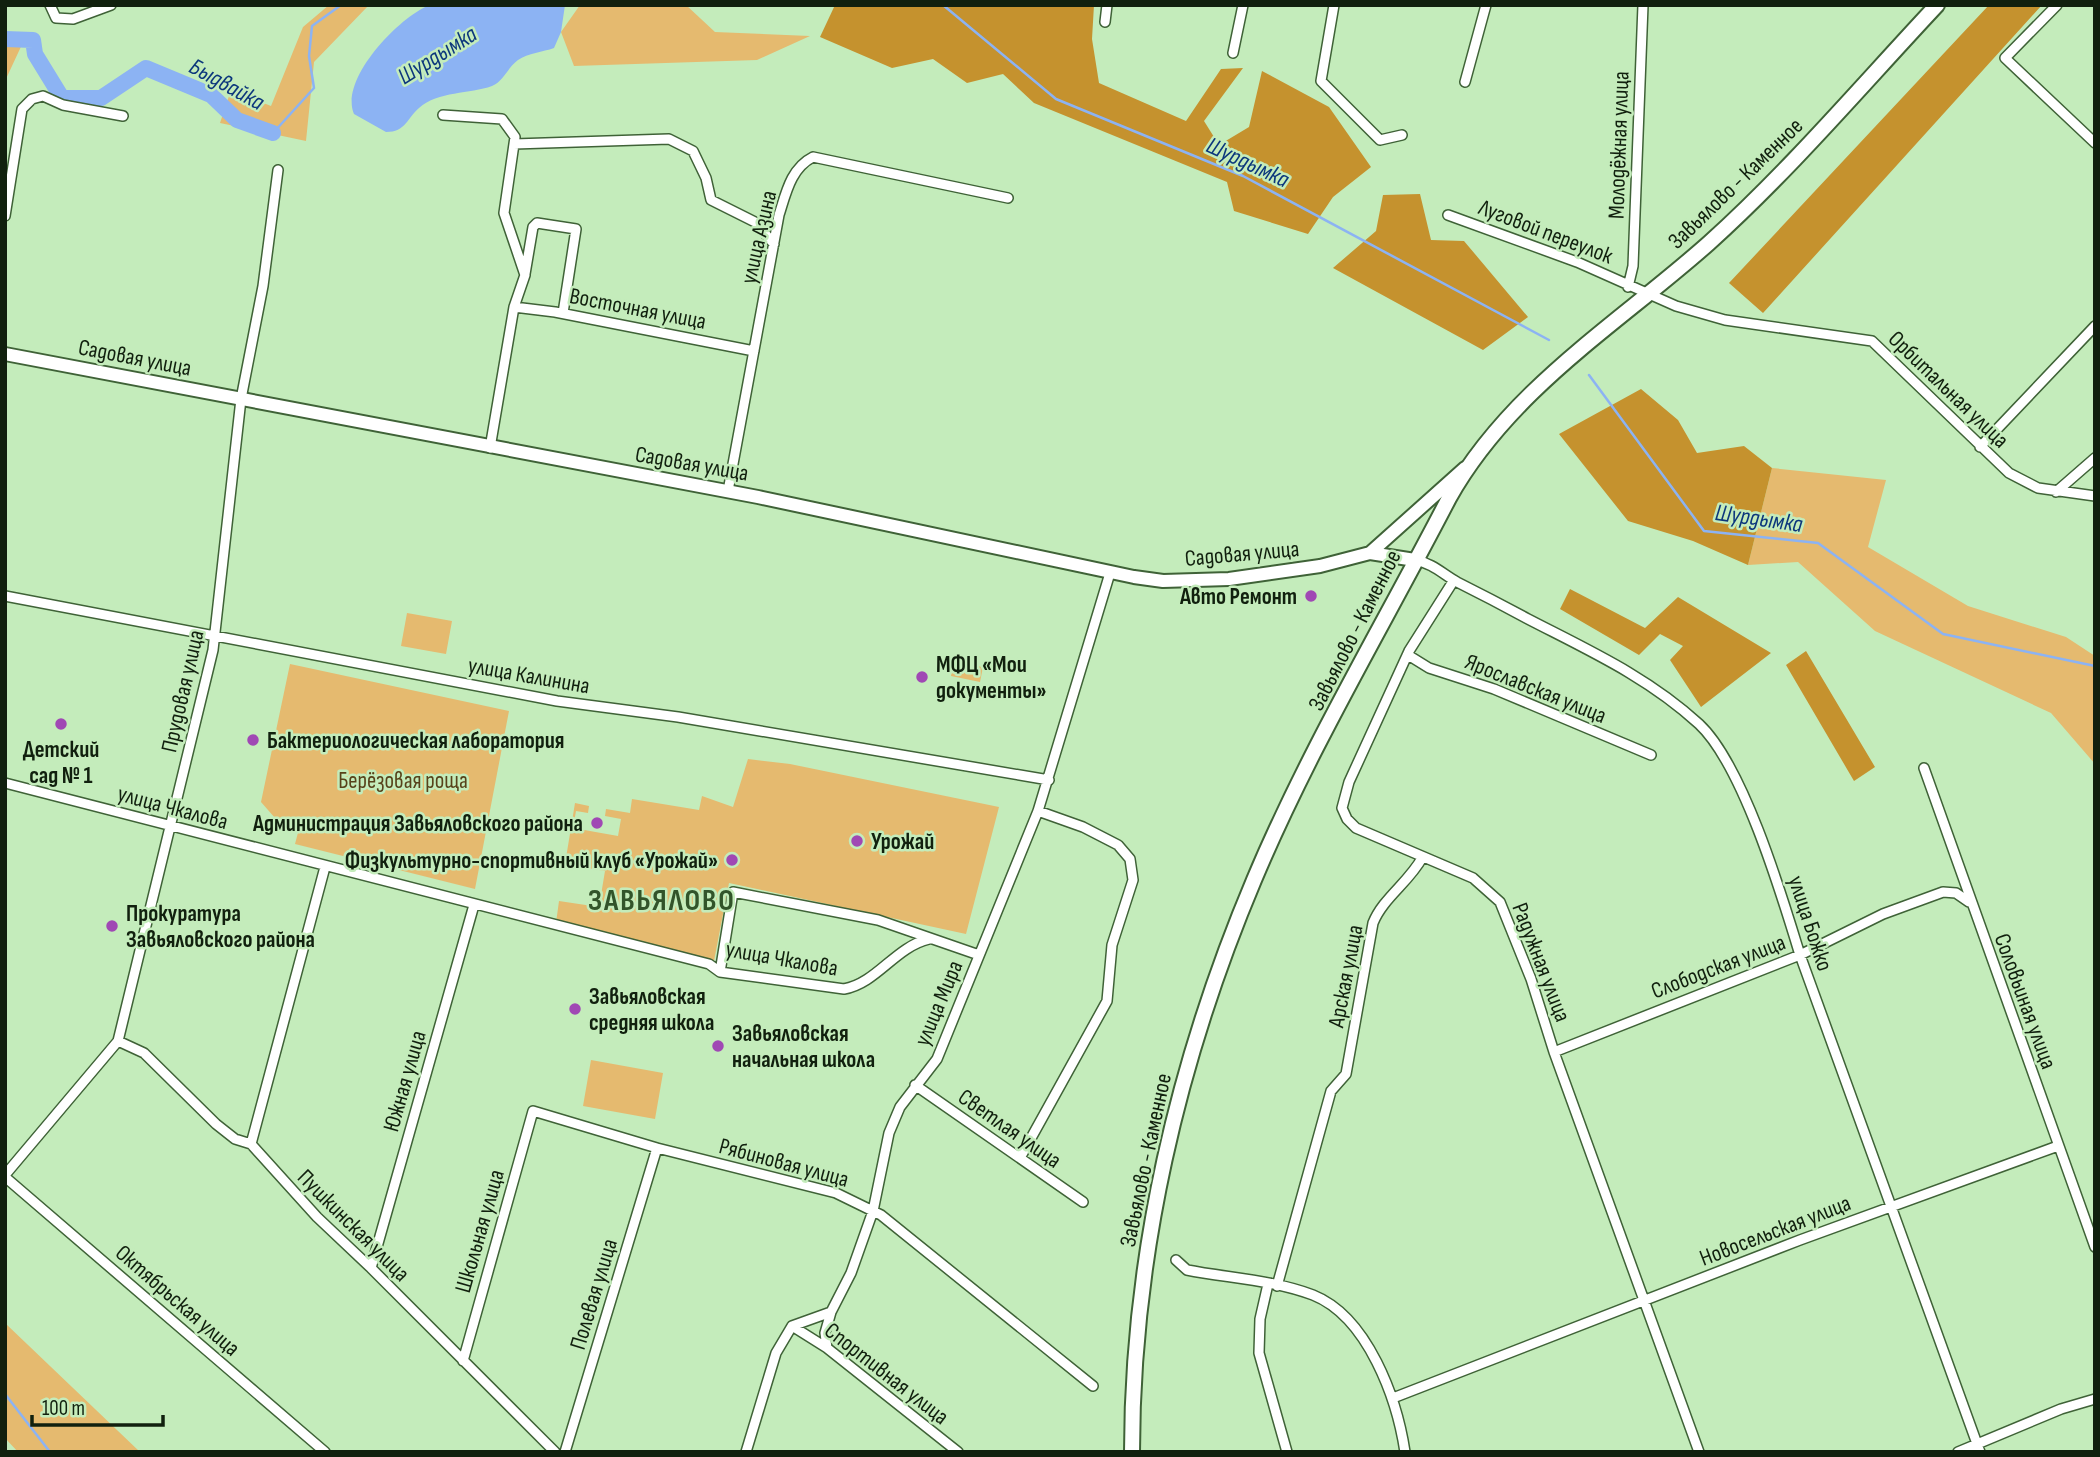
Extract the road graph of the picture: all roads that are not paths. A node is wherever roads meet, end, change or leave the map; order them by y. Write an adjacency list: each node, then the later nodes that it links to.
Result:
1 (50, 5): 2 (street)
2 (110, 5)
3 (1107, 5): 10 (street)
4 (1244, 5): 11 (street)
5 (1334, 5): 15 (street)
6 (1486, 5): 12 (street)
7 (1643, 5): 24 (street, Молодёжная улица)
8 (2057, 5): 16 (street)
9 (1933, 7): 25 (main road, Завьялово - Каменное)
10 (1105, 22)
11 (1233, 53)
12 (1465, 82)
13 (443, 115): 17 (street)
14 (123, 116): 21 (street)
15 (1402, 135)
16 (2095, 143)
17 (514, 144): 22 (street); 23 (street)
18 (278, 170): 31 (street, Прудовая улица)
19 (1008, 198): 22 (street, улица Азина)
20 (1448, 215): 24 (street, Луговой переулок)
21 (5, 216)
22 (774, 244): 29 (street, улица Азина)
23 (525, 275): 26 (street); 27 (street)
24 (1628, 286): 25 (street, Луговой переулок)
25 (1648, 295): 32 (street, Орбитальная улица); 35 (main road, Завьялово - Каменное)
26 (514, 307): 27 (street, Восточная улица); 33 (street)
27 (563, 313): 29 (street, Восточная улица)
28 (2095, 326): 32 (street)
29 (754, 351): 36 (street, улица Азина)
30 (5, 354): 31 (street, Садовая улица)
31 (240, 399): 33 (street, Садовая улица); 44 (street, Прудовая улица)
32 (1980, 447): 37 (street, Орбитальная улица)
33 (490, 448): 36 (street, Садовая улица)
34 (2095, 457): 37 (street)
35 (1468, 465): 39 (street); 40 (main road, Завьялово - Каменное)
36 (728, 491): 41 (street, Садовая улица)
37 (2056, 492): 38 (street, Орбитальная улица)
38 (2095, 496)
39 (1370, 553): 40 (street); 41 (street, Садовая улица)
40 (1415, 560): 42 (street, улица Божко); 90 (main road, Завьялово - Каменное)
41 (1110, 573): 48 (street, улица Мира)
42 (1454, 580): 45 (street, Радужная улица); 58 (street, улица Божко)
43 (5, 596): 44 (street, улица Калинина)
44 (215, 637): 48 (street, улица Калинина); 51 (street, Прудовая улица)
45 (1408, 655): 46 (street, Ярославская улица); 52 (street, Радужная улица)
46 (1651, 755)
47 (1924, 768): 54 (street, Соловьиная улица)
48 (1049, 780): 50 (street, улица Мира)
49 (5, 783): 51 (street, улица Чкалова)
50 (1038, 811): 57 (street, улица Мира); 67 (street)
51 (170, 826): 53 (street, улица Чкалова); 60 (street, Прудовая улица)
52 (1422, 858): 61 (street, Радужная улица); 75 (street, Арская улица)
53 (325, 867): 55 (street, улица Чкалова); 64 (street)
54 (1970, 902): 58 (street, Слободская улица); 65 (street, Соловьиная улица)
55 (474, 905): 59 (street, улица Чкалова); 74 (street, Южная улица)
56 (929, 939): 57 (street); 59 (street, улица Чкалова); 59 (street)
57 (979, 955): 62 (street, улица Мира)
58 (1800, 955): 61 (street, Слободская улица); 70 (street, улица Божко)
59 (720, 972)
60 (118, 1041): 64 (street, Пушкинская улица); 68 (street, Прудовая улица)
61 (1554, 1052): 76 (street, Радужная улица)
62 (915, 1084): 67 (street, Светлая улица); 71 (street, улица Мира)
63 (533, 1111): 66 (street, Рябиновая улица); 80 (street, Школьная улица)
64 (251, 1144): 74 (street, Пушкинская улица)
65 (2058, 1146): 70 (street, Новосельская улица); 72 (street, Соловьиная улица)
66 (657, 1148): 71 (street, Рябиновая улица); 87 (street, Полевая улица)
67 (1020, 1158): 69 (street, Светлая улица)
68 (5, 1176): 85 (street, Октябрьская улица)
69 (1083, 1202)
70 (1892, 1206): 76 (street, Новосельская улица); 84 (street, улица Божко)
71 (873, 1211): 77 (street, улица Мира); 81 (street, Рябиновая улица)
72 (2095, 1247)
73 (1176, 1260): 75 (street)
74 (371, 1268): 80 (street, Пушкинская улица)
75 (1273, 1285): 82 (street); 91 (street)
76 (1646, 1300): 82 (street, Новосельская улица); 93 (street, Радужная улица)
77 (831, 1312): 78 (street); 79 (street)
78 (792, 1326): 79 (street, Спортивная улица); 88 (street)
79 (827, 1348): 89 (street, Спортивная улица)
80 (463, 1361): 86 (street, Пушкинская улица)
81 (1093, 1386)
82 (1393, 1398): 92 (street)
83 (2095, 1399): 84 (street)
84 (1978, 1448): 94 (street)
85 (325, 1452)
86 (555, 1452)
87 (565, 1452)
88 (746, 1452)
89 (958, 1452)
90 (1132, 1452)
91 (1287, 1452)
92 (1405, 1452)
93 (1699, 1452)
94 (1958, 1452)

